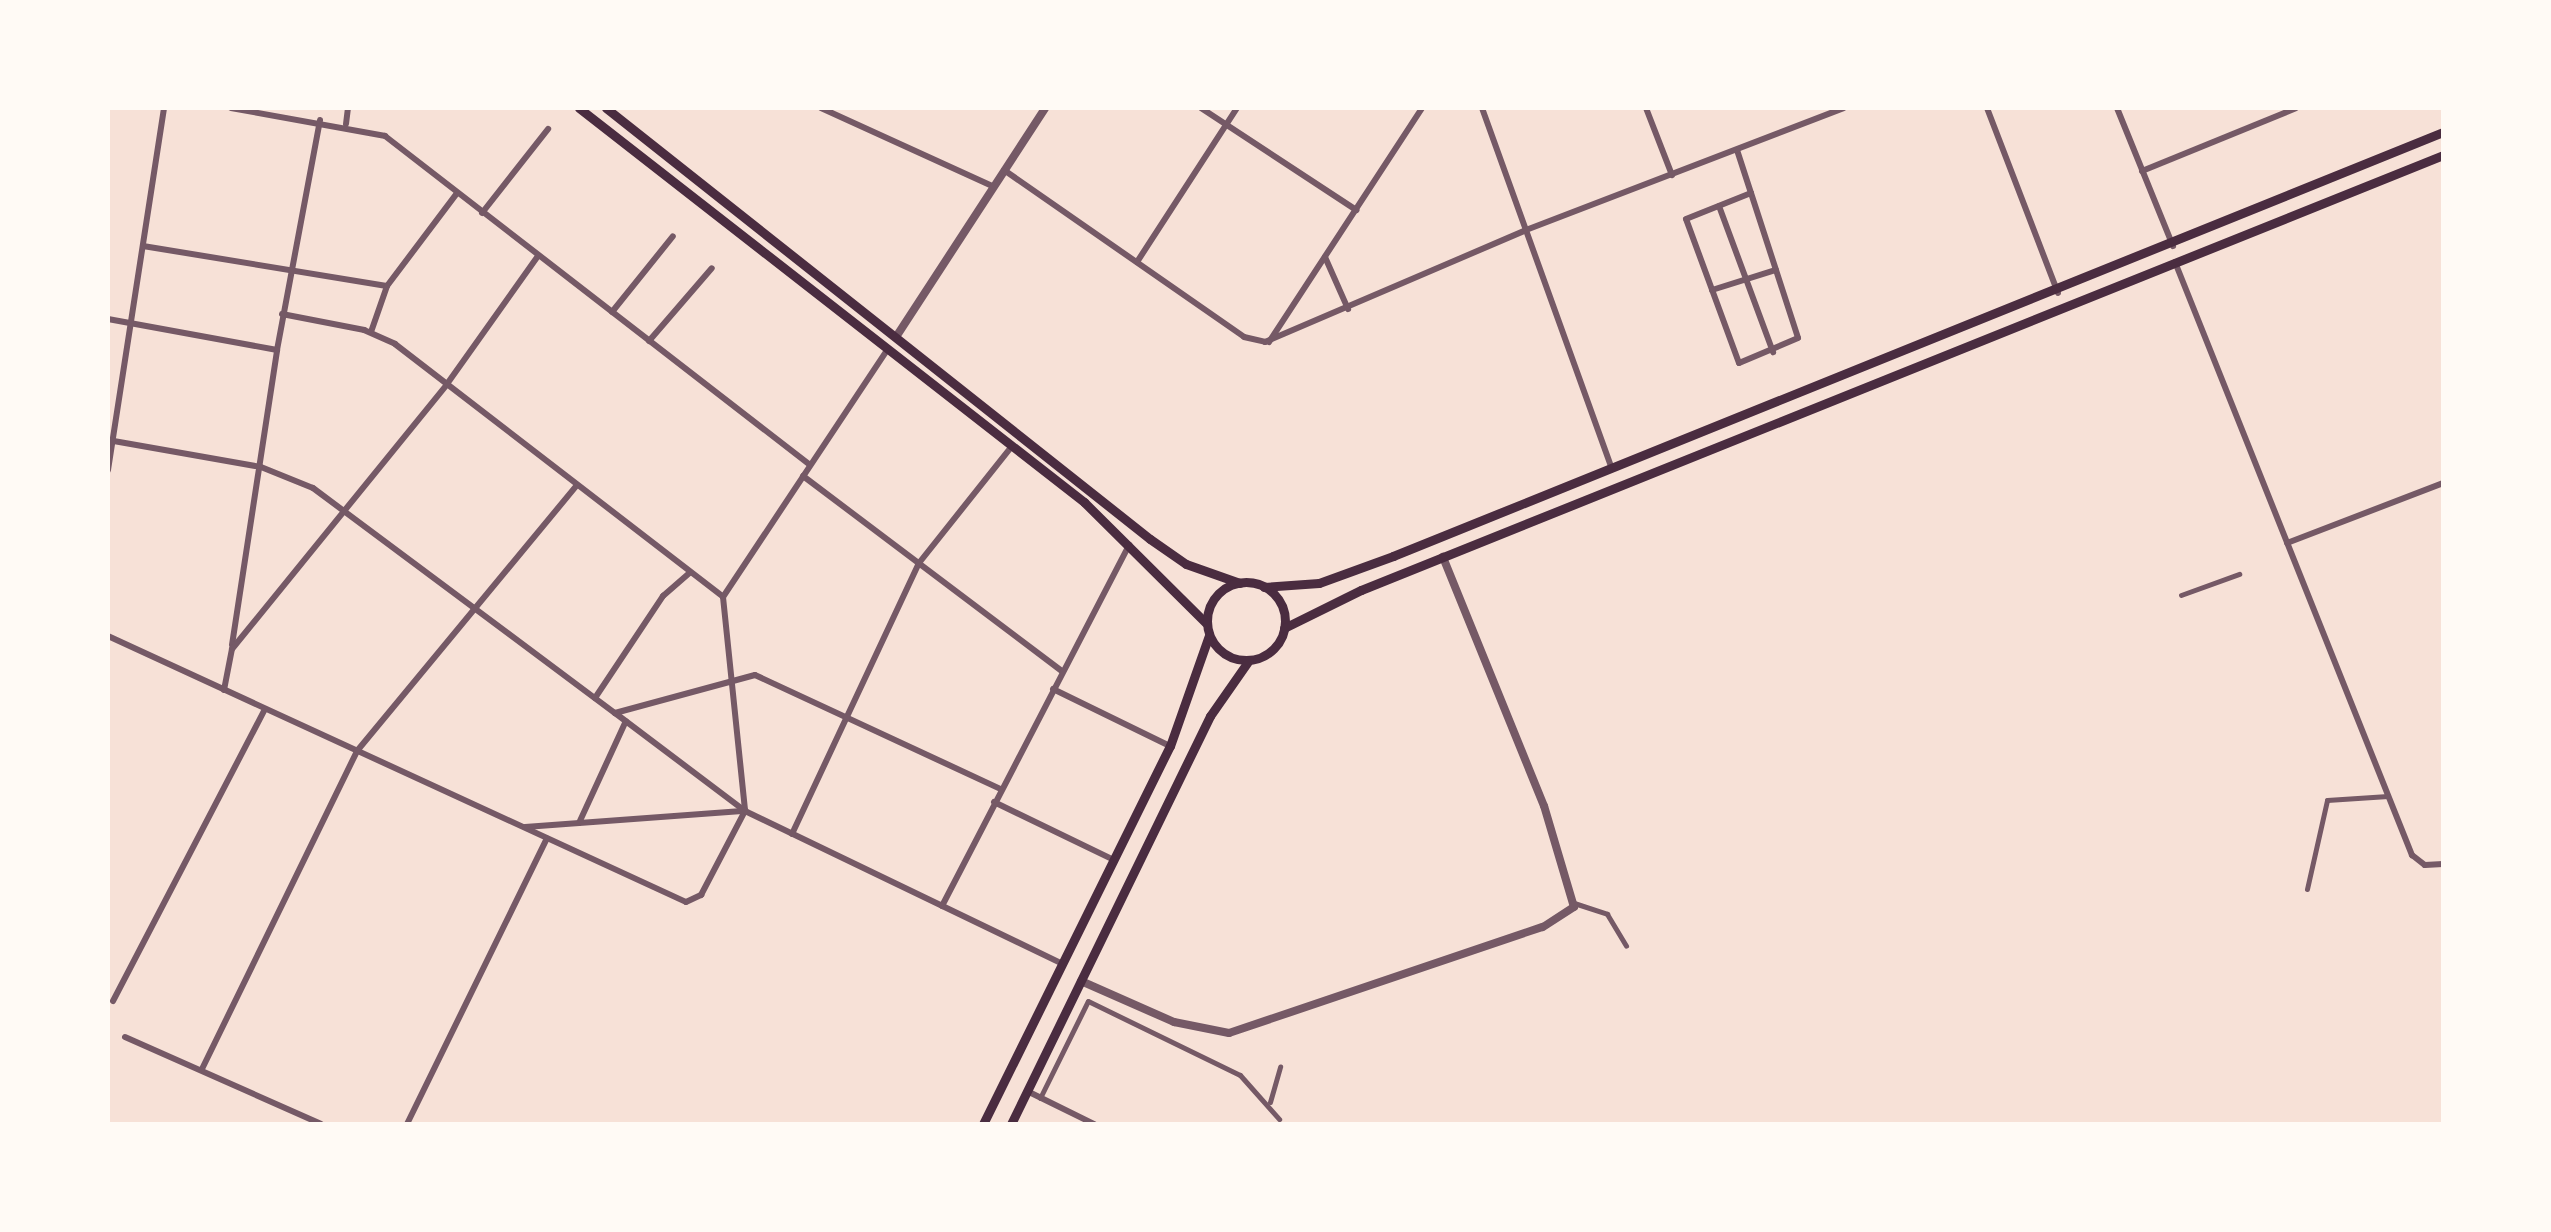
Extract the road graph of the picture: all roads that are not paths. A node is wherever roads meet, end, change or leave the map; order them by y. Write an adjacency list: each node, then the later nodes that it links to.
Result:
1 (164, 108): 37 (street)
2 (231, 108): 19 (street)
3 (348, 108): 20 (street)
4 (579, 108): 59 (main road)
5 (606, 108): 56 (main road)
6 (821, 108): 29 (street)
7 (1045, 108): 26 (street)
8 (1201, 108): 21 (street)
9 (1237, 108): 21 (street)
10 (1422, 108): 33 (street)
11 (1482, 108): 35 (street)
12 (1646, 108): 28 (street)
13 (1815, 108): 18 (street)
14 (1843, 108): 18 (street)
15 (1987, 108): 49 (street)
16 (2117, 108): 27 (street)
17 (2296, 108): 27 (street)
18 (1819, 118): 24 (street)
19 (320, 120): 20 (street); 45 (street)
20 (346, 124): 30 (street)
21 (1226, 125): 33 (street); 41 (street)
22 (548, 129): 34 (street)
23 (2443, 132): 38 (main road)
24 (1737, 150): 28 (street); 31 (street)
25 (2443, 155): 42 (main road)
26 (1004, 170): 29 (street); 41 (street)
27 (2142, 171): 38 (street)
28 (1672, 175): 35 (street)
29 (994, 187): 56 (street)
30 (457, 193): 34 (street); 47 (street)
31 (1751, 193): 32 (street); 44 (street)
32 (1719, 206): 46 (street); 48 (street)
33 (1356, 210): 40 (street)
34 (482, 213): 39 (street)
35 (1526, 230): 50 (street); 67 (street)
36 (673, 236): 51 (street)
37 (143, 246): 45 (street); 54 (street)
38 (2173, 246): 49 (main road)
39 (538, 256): 51 (street); 62 (street)
40 (1325, 257): 50 (street); 58 (street)
41 (1137, 262): 58 (street)
42 (2175, 262): 74 (street); 75 (main road)
43 (712, 268): 57 (street)
44 (1776, 270): 46 (street); 61 (street)
45 (287, 271): 47 (street); 52 (street)
46 (1746, 279): 48 (street); 61 (street)
47 (387, 286): 55 (street)
48 (1712, 290): 61 (street)
49 (2058, 293): 67 (main road)
50 (1348, 309): 58 (street)
51 (612, 312): 57 (street)
52 (282, 314): 55 (street); 60 (street)
53 (108, 319): 54 (street)
54 (131, 323): 60 (street); 63 (street)
55 (371, 332): 62 (street)
56 (896, 337): 59 (main road); 79 (main road)
57 (649, 341): 65 (street)
58 (1269, 342)
59 (888, 349): 64 (main road); 65 (street)
60 (277, 350): 66 (street)
61 (1773, 352)
62 (447, 384): 71 (street); 72 (street)
63 (110, 440): 66 (street); 68 (street)
64 (1012, 446): 73 (main road); 76 (street)
65 (810, 465): 69 (street)
66 (261, 467): 72 (street); 88 (street)
67 (1612, 469): 80 (main road)
68 (108, 470)
69 (803, 476): 76 (street); 82 (street)
70 (2443, 483): 74 (street)
71 (577, 485): 77 (street); 83 (street)
72 (347, 511): 83 (street); 88 (street)
73 (1130, 542): 84 (main road); 90 (street)
74 (2287, 543): 102 (street)
75 (1443, 557): 85 (main road); 112 (street)
76 (919, 563): 90 (street); 97 (street)
77 (689, 573): 82 (street); 94 (street)
78 (2239, 574): 81 (street)
79 (1240, 583): 80 (main road); 84 (main road)
80 (1264, 587): 85 (main road)
81 (2181, 595)
82 (723, 597): 91 (street)
83 (474, 607): 94 (street); 100 (street)
84 (1207, 624): 86 (main road)
85 (1284, 628): 89 (main road)
86 (1209, 635): 89 (main road); 99 (main road)
87 (108, 636): 93 (street)
88 (232, 649): 93 (street)
89 (1249, 660): 116 (main road)
90 (1062, 671): 92 (street)
91 (731, 679): 96 (street); 97 (street); 104 (street)
92 (1053, 689): 99 (street); 101 (street)
93 (224, 690): 95 (street)
94 (595, 698): 96 (street)
95 (265, 709): 100 (street); 117 (street)
96 (615, 713): 98 (street)
97 (848, 716): 101 (street); 107 (street)
98 (626, 721): 104 (street); 105 (street)
99 (1170, 746): 109 (main road)
100 (357, 751): 106 (street); 120 (street)
101 (1001, 789): 103 (street)
102 (2388, 796): 110 (street); 111 (street)
103 (994, 802): 109 (street); 113 (street)
104 (745, 811): 105 (street); 107 (street); 108 (street)
105 (579, 823): 106 (street)
106 (522, 827): 108 (street)
107 (792, 834): 113 (street)
108 (547, 838): 126 (street)
109 (1114, 860): 115 (main road)
110 (2443, 864)
111 (2307, 889)
112 (1574, 903): 114 (street); 116 (street)
113 (942, 906): 115 (street)
114 (1626, 946)
115 (1063, 964): 127 (main road)
116 (1081, 981): 121 (main road)
117 (113, 1001)
118 (125, 1037): 120 (street)
119 (1280, 1066): 123 (street)
120 (202, 1069): 125 (street)
121 (1027, 1091): 122 (street); 128 (main road)
122 (1040, 1098): 123 (street); 129 (street)
123 (1270, 1102): 124 (street)
124 (1279, 1119)
125 (321, 1124)
126 (407, 1124)
127 (983, 1124)
128 (1011, 1124)
129 (1094, 1124)

